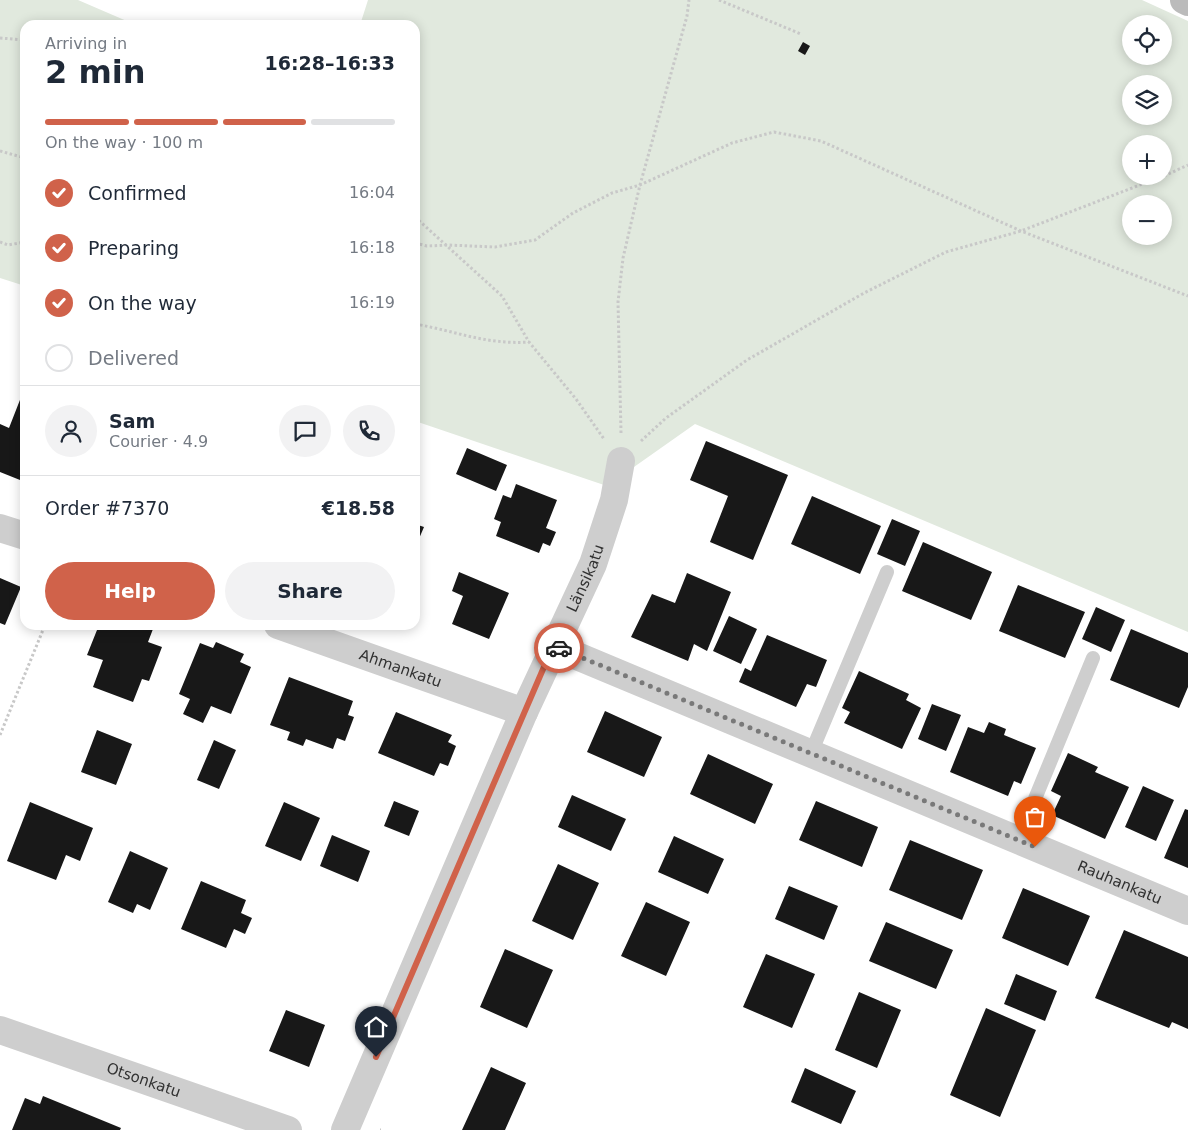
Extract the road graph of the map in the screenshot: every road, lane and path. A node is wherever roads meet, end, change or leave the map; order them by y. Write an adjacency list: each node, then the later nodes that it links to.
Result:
1 (689, 0): 12 (path)
2 (719, 0): 5 (path)
3 (1184, 0): 4 (street)
4 (1188, 2)
5 (801, 34)
6 (0, 38): 7 (path)
7 (20, 40)
8 (0, 151): 9 (path)
9 (20, 157)
10 (1188, 165): 11 (path)
11 (1172, 172)
12 (640, 184): 15 (path); 19 (path); 23 (path)
13 (1140, 185): 15 (path)
14 (420, 221): 19 (path)
15 (1022, 231): 20 (path); 23 (path)
16 (0, 242): 17 (path)
17 (20, 243)
18 (420, 244): 19 (path)
19 (448, 245): 22 (path)
20 (1188, 296)
21 (420, 325): 22 (path)
22 (529, 342): 23 (path)
23 (621, 461): 29 (street, Länsikatu)
24 (0, 528): 25 (street)
25 (20, 534)
26 (887, 572): 33 (lane)
27 (43, 630): 32 (path)
28 (292, 630): 31 (street, Ahmankatu)
29 (553, 646): 31 (street, Länsikatu); 33 (street, Rauhankatu)
30 (1093, 658): 34 (lane)
31 (524, 712): 38 (street, Länsikatu)
32 (0, 735)
33 (811, 753): 34 (street, Rauhankatu)
34 (1018, 840): 35 (street, Rauhankatu)
35 (1188, 911)
36 (0, 1030): 37 (street, Otsonkatu)
37 (288, 1130)
38 (345, 1130)

